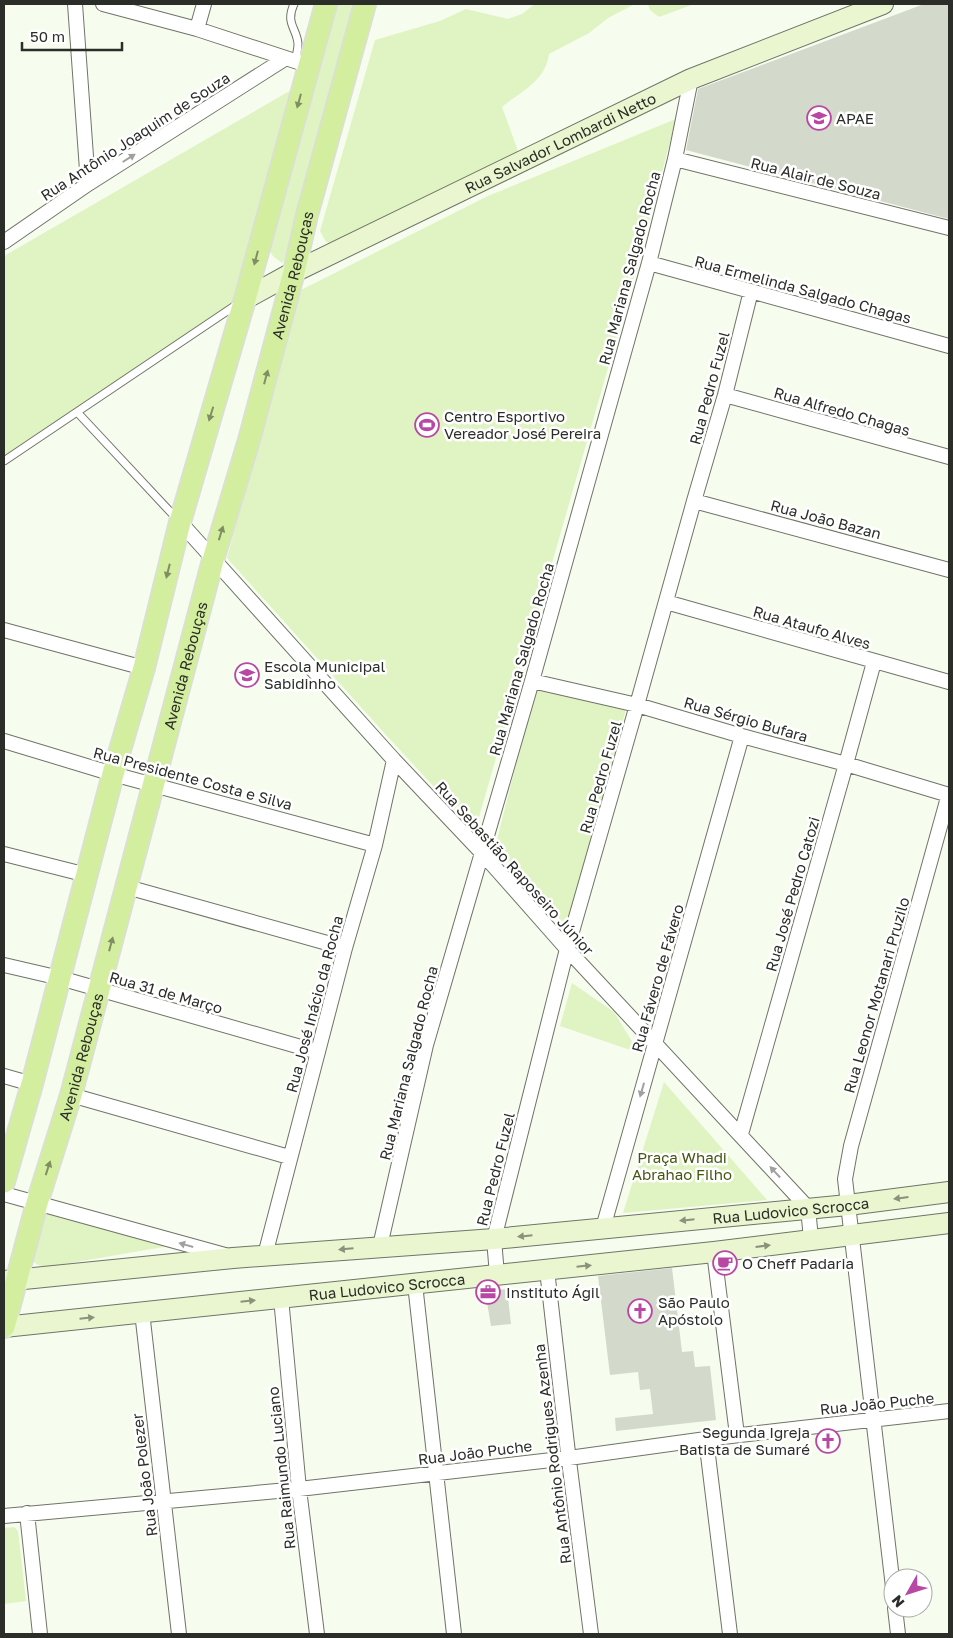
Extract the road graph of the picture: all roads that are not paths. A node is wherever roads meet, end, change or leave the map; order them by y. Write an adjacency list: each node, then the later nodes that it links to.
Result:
1 (75, 4): 12 (street)
2 (104, 4): 8 (street)
3 (204, 4): 8 (street)
4 (294, 4): 9 (lane)
5 (326, 4): 9 (main road)
6 (365, 4): 16 (main road, Avenida Rebouças)
7 (883, 4): 10 (street, Rua Salvador Lombardi Netto)
8 (197, 29): 9 (street)
9 (297, 62): 12 (street, Rua Antônio Joaquim de Souza, one-way to 9); 18 (main road, one-way to 18)
10 (691, 79): 11 (street, Rua Mariana Salgado Rocha); 16 (street, Rua Salvador Lombardi Netto)
11 (675, 159): 13 (street, Rua Alair de Souza); 15 (street, Rua Mariana Salgado Rocha)
12 (88, 184): 14 (street, Rua Antônio Joaquim de Souza)
13 (949, 228)
14 (4, 242)
15 (649, 263): 17 (street, Rua Ermelinda Salgado Chagas); 32 (street, Rua Mariana Salgado Rocha)
16 (294, 272): 18 (street, Rua Salvador Lombardi Netto); 26 (main road, Avenida Rebouças, one-way to 16)
17 (751, 291): 19 (street, Rua Ermelinda Salgado Chagas); 20 (street, Rua Pedro Fuzel)
18 (245, 299): 21 (lane); 25 (main road, one-way to 25)
19 (949, 346)
20 (726, 395): 22 (street, Rua Alfredo Chagas); 24 (street, Rua Pedro Fuzel)
21 (77, 412): 23 (lane); 25 (lane)
22 (949, 457)
23 (4, 461)
24 (694, 501): 27 (street, Rua João Bazan); 28 (street, Rua Pedro Fuzel)
25 (180, 522): 26 (street, Rua Sebastião Raposeiro Júnior); 31 (main road, one-way to 31)
26 (213, 560): 37 (street, Rua Sebastião Raposeiro Júnior); 40 (main road, Avenida Rebouças)
27 (949, 570)
28 (666, 602): 30 (street, Rua Ataufo Alves); 34 (street, Rua Pedro Fuzel)
29 (4, 630): 31 (street)
30 (874, 662): 33 (street, Rua Ataufo Alves); 38 (street, Rua José Pedro Catozi)
31 (144, 668): 39 (main road)
32 (532, 681): 34 (street, Rua Sérgio Bufara); 44 (street, Rua Mariana Salgado Rocha)
33 (949, 682)
34 (637, 705): 35 (street, Rua Sérgio Bufara); 48 (street, Rua Pedro Fuzel)
35 (742, 736): 38 (street, Rua Sérgio Bufara); 52 (street, Rua Fávero de Fávero)
36 (4, 741): 39 (street, Rua Presidente Costa e Silva)
37 (394, 760): 42 (street, Rua José Inácio da Rocha); 44 (street, Rua Sebastião Raposeiro Júnior)
38 (846, 764): 41 (street, Rua Sérgio Bufara); 57 (street, Rua José Pedro Catozi)
39 (113, 774): 40 (street, Rua Presidente Costa e Silva); 45 (main road)
40 (153, 784): 42 (street, Rua Presidente Costa e Silva); 46 (main road, Avenida Rebouças)
41 (949, 794): 63 (street, Rua Leonor Motanari Pruzilo)
42 (375, 845): 47 (street, Rua José Inácio da Rocha)
43 (4, 854): 45 (street)
44 (482, 854): 48 (street, Rua Sebastião Raposeiro Júnior); 70 (street, Rua Mariana Salgado Rocha)
45 (87, 875): 50 (main road)
46 (127, 886): 47 (street); 51 (main road, Avenida Rebouças, one-way to 46)
47 (345, 948): 53 (street, Rua José Inácio da Rocha)
48 (567, 949): 52 (street, Rua Sebastião Raposeiro Júnior); 68 (street, Rua Pedro Fuzel)
49 (4, 965): 50 (street, Rua 31 de Março)
50 (60, 978): 51 (street, Rua 31 de Março); 55 (main road)
51 (99, 989): 53 (street, Rua 31 de Março); 56 (main road, Avenida Rebouças)
52 (655, 1043): 57 (street, Rua Sebastião Raposeiro Júnior); 66 (street, Rua Fávero de Fávero, one-way to 66)
53 (318, 1052): 58 (street, Rua José Inácio da Rocha)
54 (4, 1076): 55 (street)
55 (32, 1084): 59 (main road)
56 (71, 1095): 58 (street); 62 (main road, Avenida Rebouças, one-way to 56)
57 (741, 1134): 64 (street, Rua Sebastião Raposeiro Júnior, one-way to 57)
58 (289, 1157): 72 (street, Rua José Inácio da Rocha)
59 (4, 1182)
60 (949, 1192): 63 (street, Rua Ludovico Scrocca, one-way to 63)
61 (4, 1194): 62 (street)
62 (37, 1203): 73 (street, one-way to 62); 76 (main road, Avenida Rebouças)
63 (848, 1205): 64 (street, Rua Ludovico Scrocca); 67 (street, Rua Leonor Motanari Pruzilo)
64 (808, 1208): 66 (street, Rua Ludovico Scrocca, one-way to 66); 69 (street)
65 (949, 1223): 67 (street, Rua Ludovico Scrocca)
66 (603, 1228): 68 (street, Rua Ludovico Scrocca, one-way to 68)
67 (852, 1234): 69 (street, Rua Ludovico Scrocca); 82 (street, Rua Leonor Motanari Pruzilo)
68 (494, 1239): 70 (street, Rua Ludovico Scrocca); 75 (street, Rua Pedro Fuzel)
69 (811, 1239): 71 (street, Rua Ludovico Scrocca, one-way to 69)
70 (380, 1246): 72 (street, Rua Ludovico Scrocca, one-way to 72)
71 (714, 1252): 74 (street, Rua Ludovico Scrocca, one-way to 71); 83 (street)
72 (265, 1255): 73 (street, Rua Ludovico Scrocca)
73 (233, 1258): 76 (street, Rua Ludovico Scrocca)
74 (547, 1270): 75 (street, Rua Ludovico Scrocca); 85 (street, Rua Antônio Rodrigues Azenha)
75 (497, 1275): 77 (street, Rua Ludovico Scrocca)
76 (10, 1280): 80 (main road, Avenida Rebouças)
77 (415, 1284): 78 (street, Rua Ludovico Scrocca); 86 (street)
78 (281, 1298): 79 (street, Rua Ludovico Scrocca, one-way to 78); 87 (street, Rua Raimundo Luciano)
79 (142, 1312): 80 (street, Rua Ludovico Scrocca, one-way to 79); 88 (street, Rua João Polezer)
80 (4, 1327)
81 (949, 1411): 82 (street, Rua João Puche)
82 (874, 1419): 83 (street, Rua João Puche); 91 (street, Rua Leonor Motanari Pruzilo)
83 (737, 1435): 84 (street, Rua João Puche)
84 (706, 1438): 85 (street, Rua João Puche); 98 (street)
85 (569, 1458): 86 (street, Rua João Puche); 97 (street, Rua Antônio Rodrigues Azenha)
86 (436, 1473): 87 (street, Rua João Puche); 96 (street)
87 (299, 1489): 88 (street, Rua João Puche); 95 (street, Rua Raimundo Luciano)
88 (163, 1500): 89 (street, Rua João Puche); 94 (street, Rua João Polezer)
89 (27, 1513): 90 (street, Rua João Puche); 93 (street)
90 (4, 1516)
91 (891, 1568)
92 (896, 1618): 99 (street)
93 (40, 1634)
94 (179, 1634)
95 (317, 1634)
96 (454, 1634)
97 (590, 1634)
98 (730, 1634)
99 (898, 1634)

